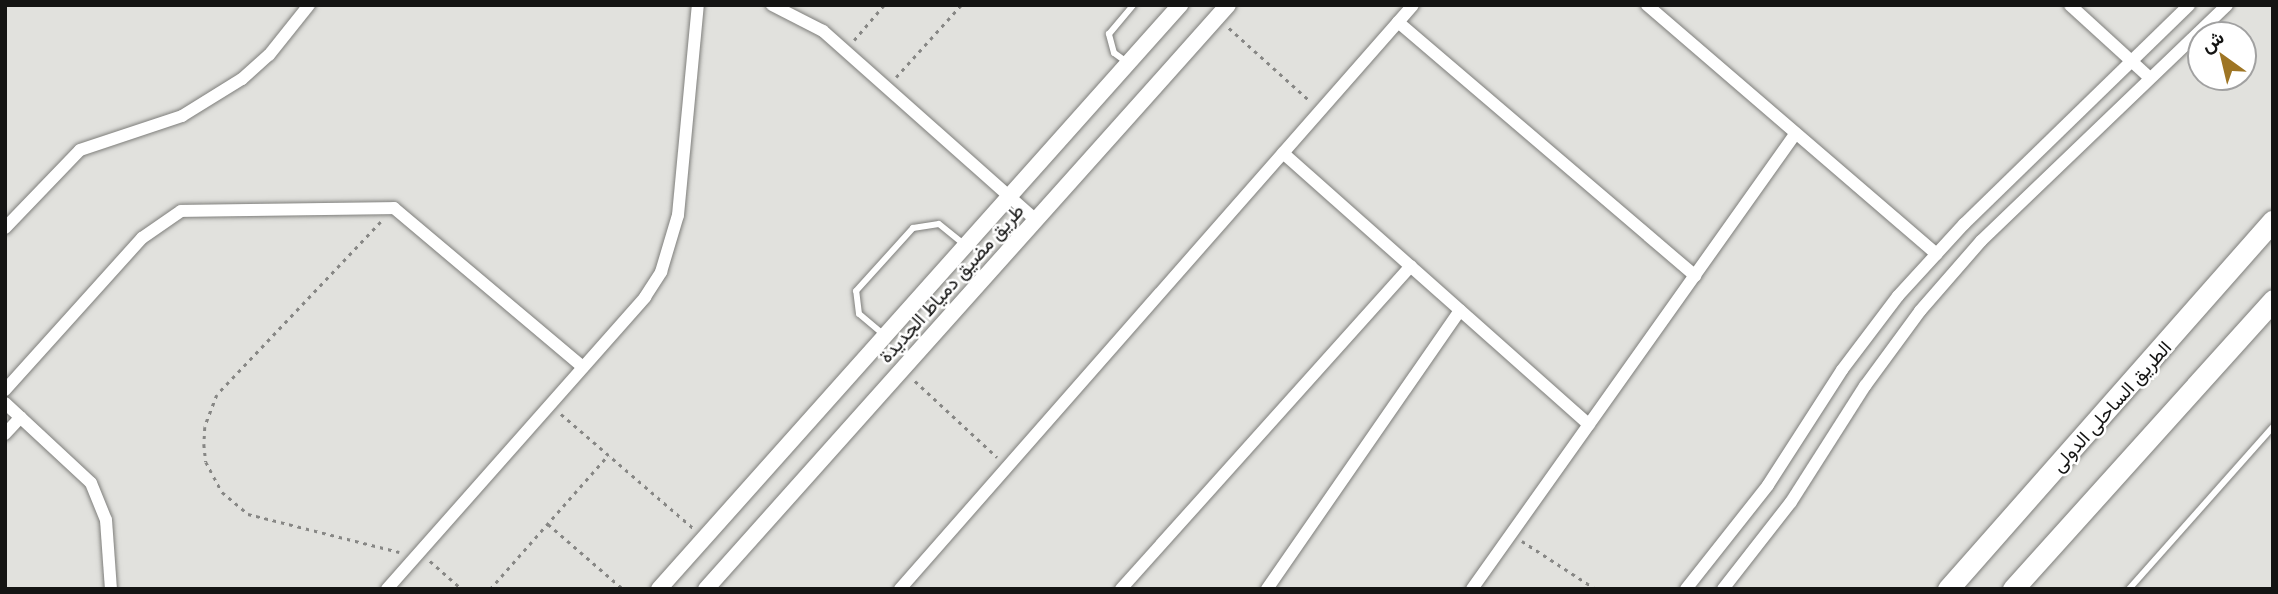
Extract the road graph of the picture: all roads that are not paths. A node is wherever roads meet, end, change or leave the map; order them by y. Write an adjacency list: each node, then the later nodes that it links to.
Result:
1 (309, 5): 21 (street)
2 (698, 5): 29 (street)
3 (772, 5): 18 (street)
4 (1133, 5): 14 (lane)
5 (1181, 5): 14 (street, طريق مضيق دمياط الجديدة)
6 (1413, 5): 12 (street)
7 (1647, 5): 16 (street)
8 (2070, 5): 13 (street)
9 (2189, 5): 13 (street)
10 (2227, 5): 15 (street)
11 (1222, 11): 19 (street, طريق مضيق دمياط الجديدة)
12 (1398, 22): 17 (street); 25 (street)
13 (2131, 61): 15 (street); 23 (street)
14 (1128, 63): 18 (street, طريق مضيق دمياط الجديدة)
15 (2150, 78): 45 (street)
16 (1796, 133): 23 (street); 25 (street)
17 (1283, 153): 24 (street); 40 (street)
18 (1009, 196): 19 (street); 22 (street, طريق مضيق دمياط الجديدة)
19 (1036, 220): 39 (street, طريق مضيق دمياط الجديدة)
20 (2273, 221): 46 (highway, الطريق الساحلى الدولى)
21 (5, 228)
22 (965, 246): 28 (street, طريق مضيق دمياط الجديدة); 28 (lane)
23 (1937, 254): 44 (street)
24 (1411, 266): 27 (street); 41 (street)
25 (1695, 276): 33 (street)
26 (2273, 300): 47 (highway)
27 (1460, 310): 33 (street); 42 (street)
28 (885, 335): 38 (street, طريق مضيق دمياط الجديدة)
29 (583, 367): 30 (street); 37 (street)
30 (5, 390)
31 (5, 403): 32 (street)
32 (22, 417): 35 (street); 36 (street)
33 (1589, 425): 43 (street)
34 (2273, 427): 48 (lane)
35 (5, 434)
36 (111, 589)
37 (387, 589)
38 (659, 589)
39 (706, 589)
40 (900, 589)
41 (1121, 589)
42 (1267, 589)
43 (1472, 589)
44 (1686, 589)
45 (1723, 589)
46 (1948, 589)
47 (2013, 589)
48 (2129, 589)

